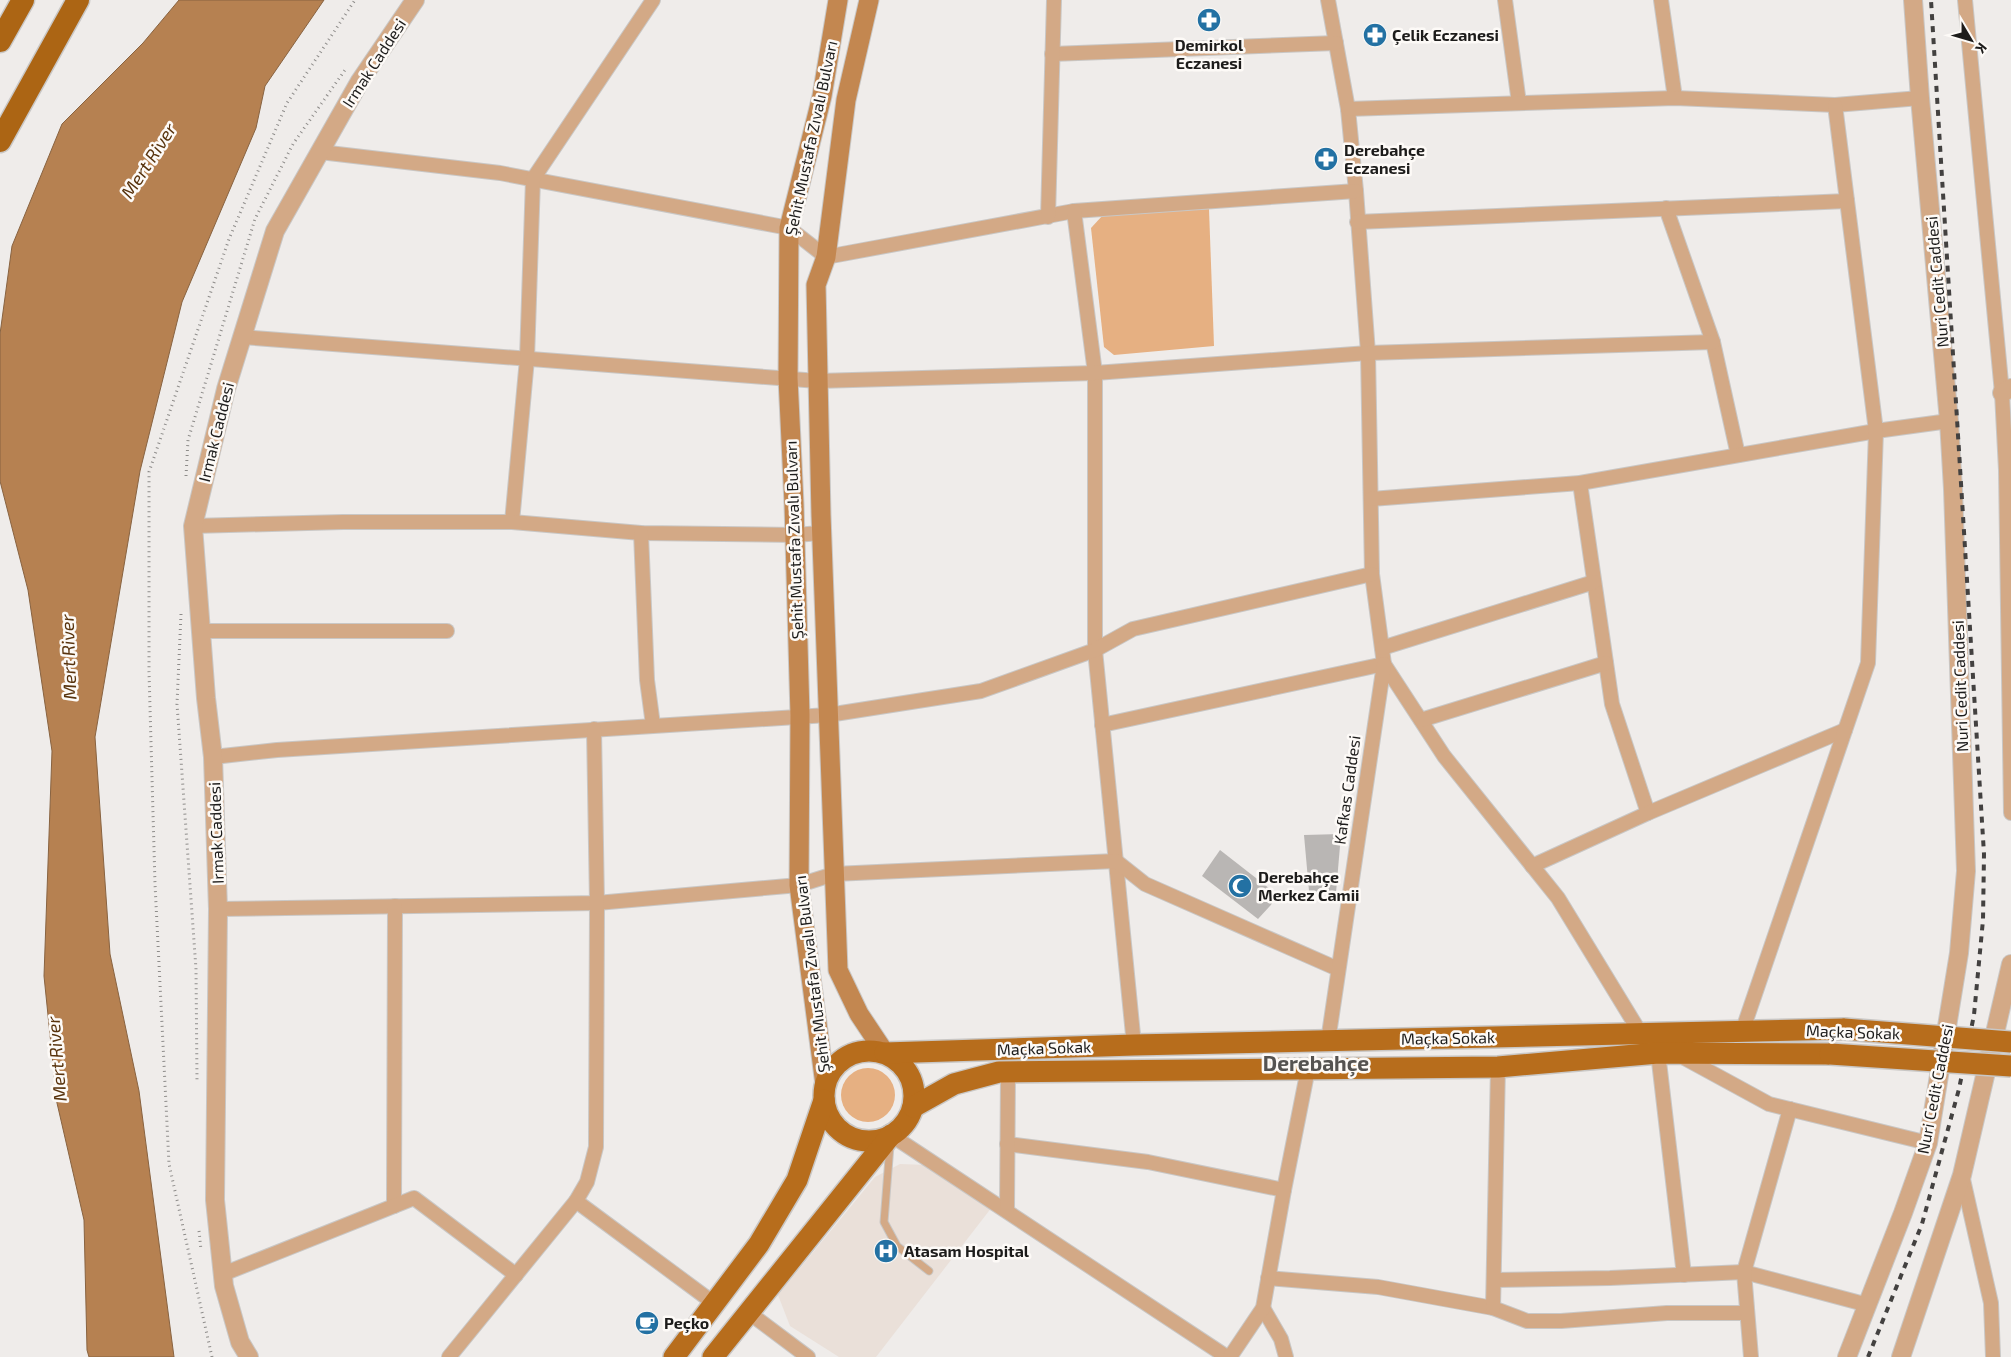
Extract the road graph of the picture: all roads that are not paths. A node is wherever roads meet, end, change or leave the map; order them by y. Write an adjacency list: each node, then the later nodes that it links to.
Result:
1 (24, 0): 13 (highway)
2 (78, 0): 21 (highway)
3 (416, 0): 22 (street, Irmak Caddesi)
4 (653, 0): 23 (street)
5 (838, 0): 30 (main road, Şehit Mustafa Zıvalı Bulvarı)
6 (869, 0): 31 (main road, Şehit Mustafa Zıvalı Bulvarı)
7 (1054, 0): 15 (street)
8 (1328, 0): 14 (street)
9 (1505, 0): 18 (street)
10 (1661, 0): 16 (street)
11 (1913, 0): 17 (street, Nuri Cedit Caddesi)
12 (1965, 0): 39 (street)
13 (0, 41)
14 (1336, 43): 15 (street); 20 (street)
15 (1052, 54): 28 (street)
16 (1675, 98): 18 (street); 19 (street)
17 (1920, 98): 19 (street); 40 (street, Nuri Cedit Caddesi)
18 (1519, 103): 20 (street)
19 (1836, 105): 25 (street)
20 (1348, 109): 24 (street)
21 (0, 141)
22 (320, 152): 23 (street); 32 (street, Irmak Caddesi)
23 (533, 179): 30 (street); 35 (street)
24 (1356, 191): 27 (street); 29 (street)
25 (1847, 201): 26 (street); 41 (street)
26 (1666, 208): 29 (street); 33 (street)
27 (1074, 211): 28 (street); 36 (street)
28 (1048, 217): 31 (street)
29 (1357, 222): 34 (street)
30 (789, 228): 31 (street); 37 (main road, Şehit Mustafa Zıvalı Bulvarı)
31 (826, 257): 38 (main road, Şehit Mustafa Zıvalı Bulvarı)
32 (242, 337): 35 (street); 46 (street, Irmak Caddesi)
33 (1713, 342): 34 (street); 42 (street)
34 (1368, 353): 36 (street); 44 (street)
35 (527, 359): 37 (street); 45 (street)
36 (1095, 373): 38 (street); 55 (street)
37 (788, 378): 38 (street); 49 (main road, Şehit Mustafa Zıvalı Bulvarı)
38 (818, 381): 48 (main road, Şehit Mustafa Zıvalı Bulvarı)
39 (2006, 390): 66 (street)
40 (1949, 421): 41 (street); 92 (street, Nuri Cedit Caddesi)
41 (1876, 432): 42 (street); 64 (street)
42 (1738, 455): 43 (street)
43 (1580, 483): 44 (street); 51 (street)
44 (1371, 499): 50 (street)
45 (512, 522): 46 (street); 47 (street)
46 (193, 526): 52 (street, Irmak Caddesi)
47 (641, 533): 49 (street); 61 (street)
48 (822, 533): 49 (street); 59 (main road, Şehit Mustafa Zıvalı Bulvarı)
49 (795, 535): 58 (main road, Şehit Mustafa Zıvalı Bulvarı)
50 (1372, 574): 54 (street); 55 (street)
51 (1594, 582): 54 (street); 56 (street)
52 (201, 631): 53 (street); 65 (street, Irmak Caddesi)
53 (448, 631)
54 (1382, 648): 57 (street)
55 (1095, 650): 59 (street); 62 (street)
56 (1606, 663): 60 (street); 67 (street)
57 (1384, 664): 60 (street); 62 (street); 76 (street, Kafkas Caddesi)
58 (800, 715): 59 (street); 61 (street); 71 (main road, Şehit Mustafa Zıvalı Bulvarı)
59 (828, 715): 70 (main road, Şehit Mustafa Zıvalı Bulvarı)
60 (1421, 720): 69 (street)
61 (653, 725): 63 (street)
62 (1102, 725): 68 (street)
63 (594, 729): 65 (street); 72 (street)
64 (1845, 730): 67 (street); 77 (street)
65 (213, 757): 74 (street, Irmak Caddesi)
66 (2011, 812)
67 (1648, 813): 69 (street)
68 (1116, 861): 70 (street); 76 (street); 81 (street)
69 (1532, 866): 78 (street)
70 (834, 874): 71 (street); 83 (main road, Şehit Mustafa Zıvalı Bulvarı)
71 (800, 885): 72 (street); 88 (main road, Şehit Mustafa Zıvalı Bulvarı)
72 (597, 903): 73 (street); 96 (street)
73 (395, 906): 74 (street); 97 (street)
74 (218, 908): 101 (street, Irmak Caddesi)
75 (2011, 964): 94 (street)
76 (1338, 969): 79 (street, Kafkas Caddesi)
77 (1742, 1032): 78 (main road, Maçka Sokak); 80 (main road, Maçka Sokak, bridge)
78 (1641, 1034): 79 (main road, Maçka Sokak)
79 (1328, 1041): 81 (main road, Maçka Sokak)
80 (2011, 1042)
81 (1134, 1045): 83 (main road, Maçka Sokak)
82 (1667, 1053): 84 (main road, Maçka Sokak, bridge); 85 (main road, Maçka Sokak); 90 (street); 102 (street)
83 (885, 1054): 88 (main road); 89 (main road)
84 (2011, 1066)
85 (1498, 1067): 86 (main road, Maçka Sokak); 105 (street)
86 (1308, 1069): 87 (main road, Maçka Sokak); 95 (street)
87 (1008, 1072): 89 (main road, Maçka Sokak); 93 (street)
88 (824, 1092): 91 (main road); 106 (main road, Şehit Mustafa Zıvalı Bulvarı)
89 (912, 1107): 91 (main road)
90 (1790, 1109): 92 (street); 100 (street)
91 (891, 1135): 98 (street); 99 (lane); 110 (main road)
92 (1928, 1142): 107 (street, Nuri Cedit Caddesi)
93 (1007, 1144): 95 (street); 98 (street)
94 (1962, 1174): 122 (street); 123 (street)
95 (1284, 1190): 104 (street)
96 (576, 1201): 103 (street); 106 (street)
97 (394, 1206): 101 (street); 103 (street)
98 (1007, 1210): 117 (street)
99 (930, 1271)
100 (1744, 1272): 102 (street); 107 (street); 111 (street)
101 (223, 1274): 112 (street, Irmak Caddesi)
102 (1684, 1274): 105 (street)
103 (516, 1275): 113 (street)
104 (1268, 1278): 108 (street); 109 (street)
105 (1494, 1280): 109 (street)
106 (715, 1304): 114 (main road, Şehit Mustafa Zıvalı Bulvarı)
107 (1868, 1305): 121 (street, Nuri Cedit Caddesi)
108 (1263, 1308): 117 (street); 118 (street)
109 (1493, 1308): 111 (street)
110 (748, 1312): 115 (main road); 116 (street)
111 (1747, 1313): 120 (street)
112 (249, 1357)
113 (449, 1357)
114 (674, 1357)
115 (713, 1357)
116 (808, 1357)
117 (1229, 1357)
118 (1286, 1357): 119 (street)
119 (1291, 1357)
120 (1751, 1357)
121 (1847, 1357)
122 (1901, 1357)
123 (1993, 1357)

